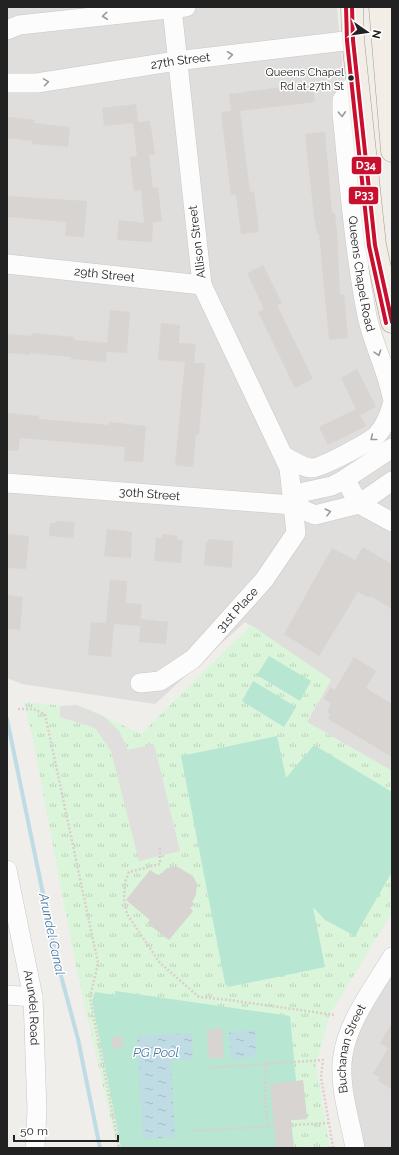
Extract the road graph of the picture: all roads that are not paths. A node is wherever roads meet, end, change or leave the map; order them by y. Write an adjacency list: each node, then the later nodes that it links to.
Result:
1 (352, 7): 5 (main road, Queens Chapel Road)
2 (380, 7): 9 (main road)
3 (179, 8): 4 (street, one-way to 4); 6 (street, Allison Street)
4 (7, 30)
5 (353, 40): 6 (street, 27th Street, one-way to 5); 7 (main road, Queens Chapel Road)
6 (176, 62): 8 (street, 27th Street, one-way to 6); 11 (street, Allison Street)
7 (357, 80): 12 (main road, Queens Chapel Road); 13 (street, Queens Chapel Road, one-way to 13)
8 (7, 83)
9 (392, 151)
10 (7, 264): 11 (street, 29th Street)
11 (202, 285): 16 (street, Allison Street)
12 (392, 322)
13 (392, 397)
14 (392, 406): 16 (street, one-way to 16)
15 (392, 448): 17 (street)
16 (284, 456): 20 (street, Allison Street)
17 (345, 479): 20 (street); 21 (street)
18 (392, 481): 21 (street, 30th Street)
19 (7, 483): 20 (street, 30th Street)
20 (292, 504): 21 (street, 30th Street, one-way to 21); 23 (street, 31st Place)
21 (359, 504): 22 (street)
22 (392, 522)
23 (140, 683)
24 (7, 870): 27 (street, Arundel Road)
25 (392, 957): 29 (street, Buchanan Street)
26 (7, 995): 27 (street)
27 (33, 997): 28 (street, Arundel Road)
28 (35, 1148)
29 (355, 1148)

